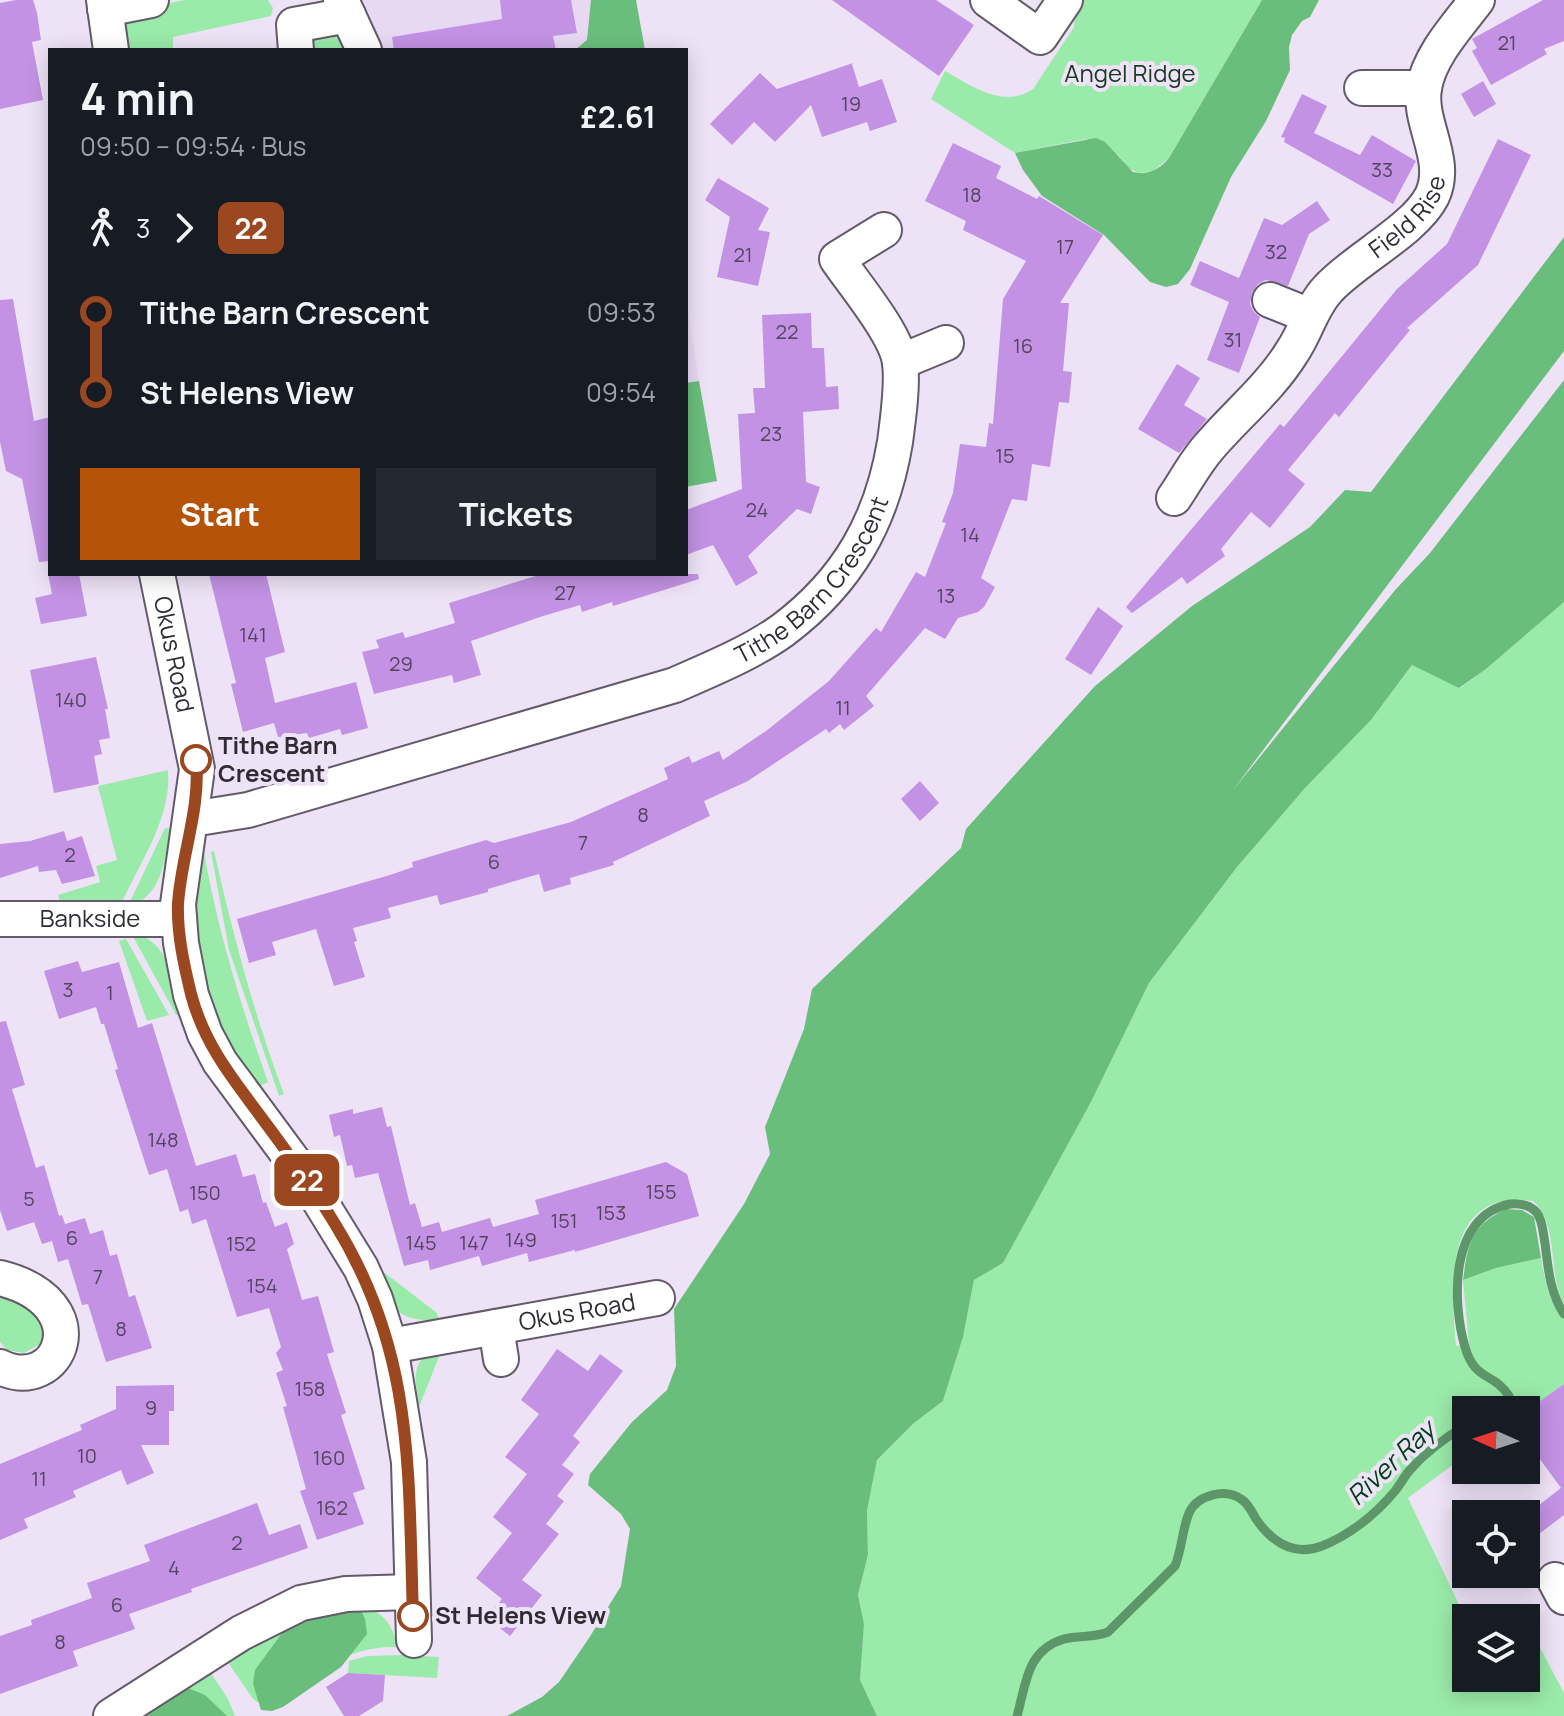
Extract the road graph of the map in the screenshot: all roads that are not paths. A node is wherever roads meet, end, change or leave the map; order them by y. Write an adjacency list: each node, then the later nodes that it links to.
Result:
1 (151, 0): 5 (street)
2 (988, 0): 3 (street)
3 (1065, 0)
4 (1477, 0): 11 (street, Field Rise)
5 (104, 4): 8 (street)
6 (344, 7): 7 (street); 9 (street)
7 (293, 25)
8 (111, 48)
9 (363, 48)
10 (1362, 88): 11 (street)
11 (1424, 88): 14 (street, Field Rise)
12 (884, 230): 16 (street, Tithe Barn Crescent)
13 (1270, 300): 14 (street)
14 (1310, 316): 17 (street, Field Rise)
15 (946, 343): 16 (street)
16 (900, 362): 19 (street, Tithe Barn Crescent)
17 (1174, 498)
18 (157, 576): 19 (street, Okus Road)
19 (192, 819): 21 (street, Okus Road)
20 (0, 919): 21 (street, Bankside)
21 (179, 919): 24 (street, Okus Road)
22 (0, 1278): 25 (street)
23 (657, 1298): 24 (street, Okus Road)
24 (390, 1346): 26 (street, Okus Road)
25 (0, 1367)
26 (412, 1592): 27 (street, Okus Road); 28 (street)
27 (414, 1640)
28 (111, 1716)

